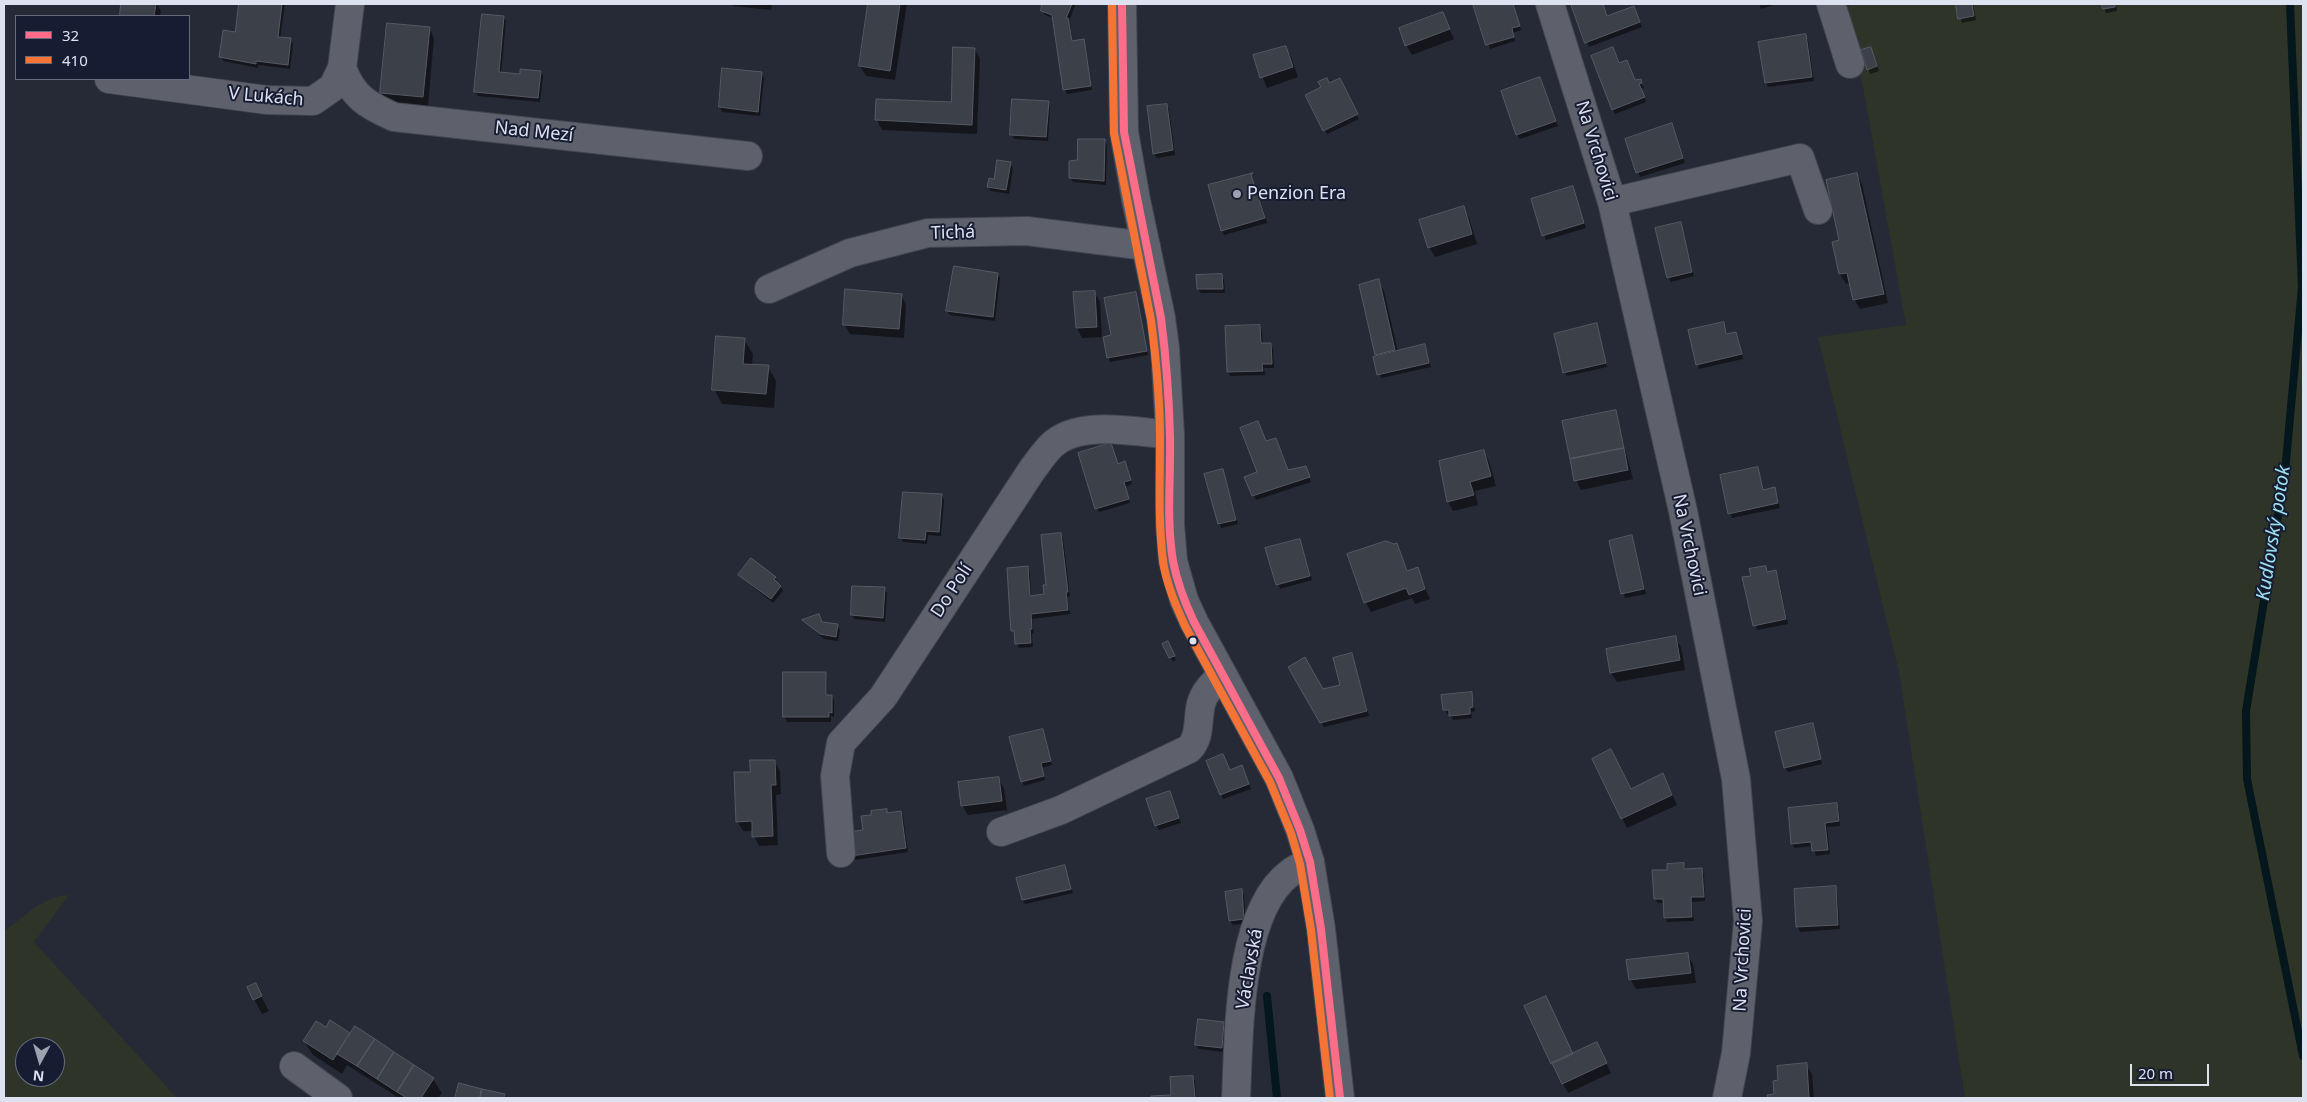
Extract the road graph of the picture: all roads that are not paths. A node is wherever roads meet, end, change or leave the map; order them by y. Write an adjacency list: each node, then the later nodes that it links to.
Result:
1 (350, 4): 6 (street, V Lukách)
2 (1122, 4): 11 (street)
3 (1550, 4): 9 (street, Na Vrchovici)
4 (1831, 4): 5 (street)
5 (1850, 64)
6 (342, 68): 7 (street, V Lukách); 8 (street, Nad Mezí)
7 (117, 80)
8 (748, 156)
9 (1612, 202): 10 (street); 22 (street, Na Vrchovici)
10 (1818, 210)
11 (1146, 246): 12 (street, Tichá); 13 (street)
12 (769, 289)
13 (1170, 435): 14 (street); 16 (street, Do Polí)
14 (1222, 675): 15 (street); 17 (street)
15 (1001, 832)
16 (841, 853)
17 (1310, 862): 20 (street, Václavská); 21 (street)
18 (294, 1066): 19 (street)
19 (338, 1098)
20 (1236, 1098)
21 (1340, 1098)
22 (1728, 1098)

